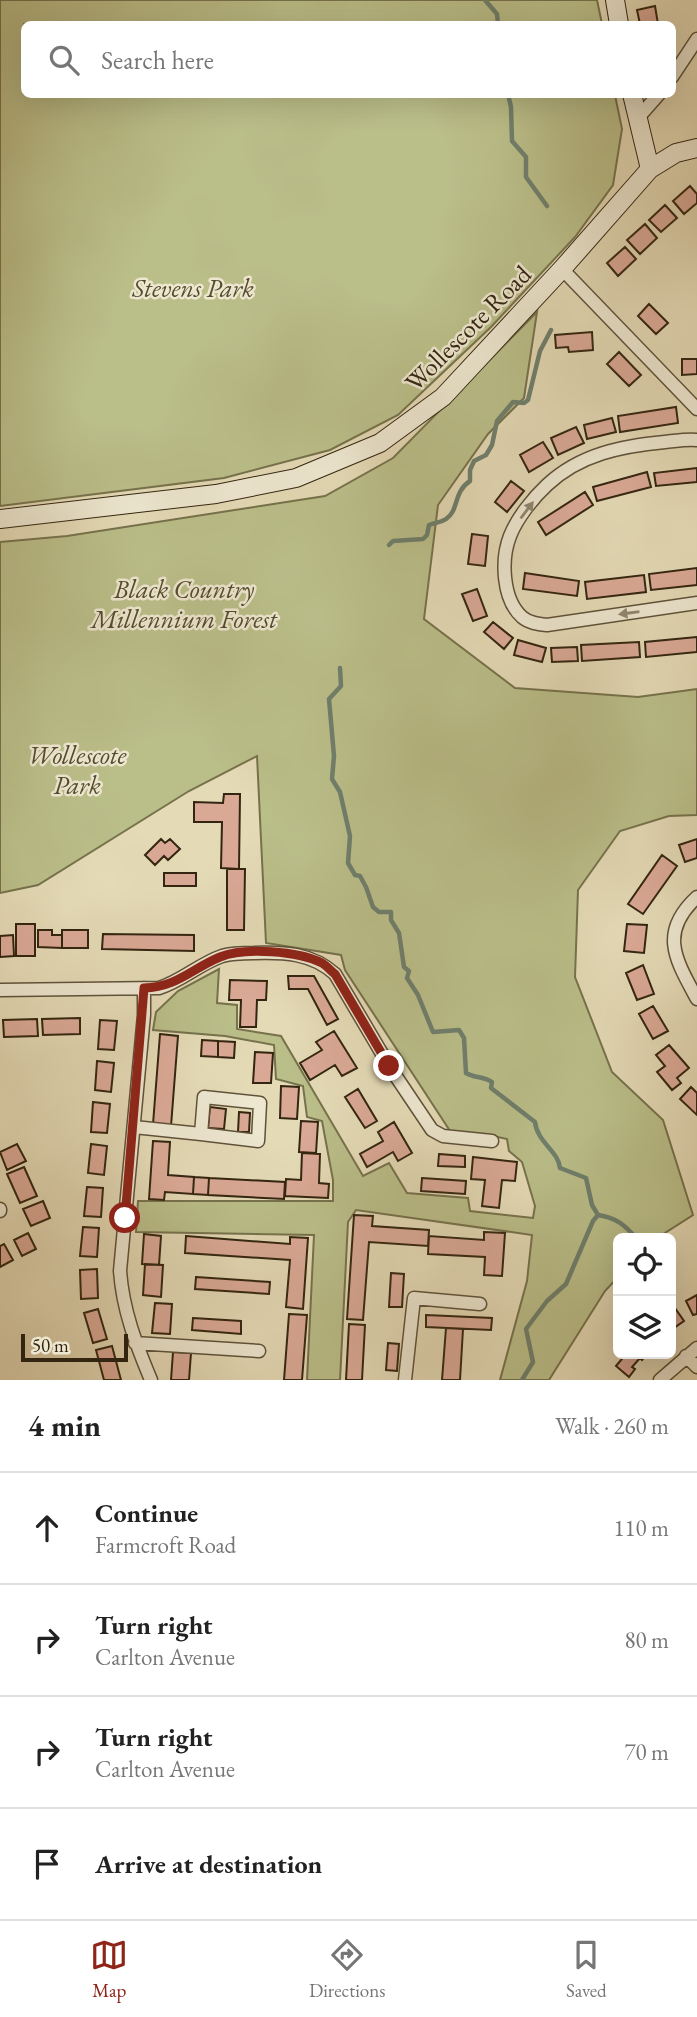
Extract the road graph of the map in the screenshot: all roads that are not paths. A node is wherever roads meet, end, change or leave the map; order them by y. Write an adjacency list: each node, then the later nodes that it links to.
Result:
1 (615, 0): 2 (street)
2 (618, 21)
3 (697, 39): 4 (street)
4 (676, 72)
5 (633, 98): 7 (street)
6 (655, 98): 7 (street)
7 (637, 119): 9 (street)
8 (697, 148): 9 (street, Wollescote Road)
9 (650, 169): 10 (street, Wollescote Road)
10 (562, 269): 11 (street); 13 (street, Wollescote Road)
11 (697, 410)
12 (697, 440): 14 (street, one-way to 12)
13 (0, 519)
14 (697, 603)
15 (697, 897): 18 (street)
16 (144, 988): 17 (street); 19 (street); 21 (street)
17 (0, 990)
18 (697, 999)
19 (134, 1127): 20 (street); 23 (street)
20 (201, 1134): 20 (street)
21 (492, 1141)
22 (480, 1304): 29 (street)
23 (135, 1343): 25 (street); 28 (street)
24 (697, 1348): 26 (street)
25 (259, 1351)
26 (686, 1356): 27 (street); 30 (street)
27 (697, 1367)
28 (151, 1380)
29 (405, 1380)
30 (660, 1380)

